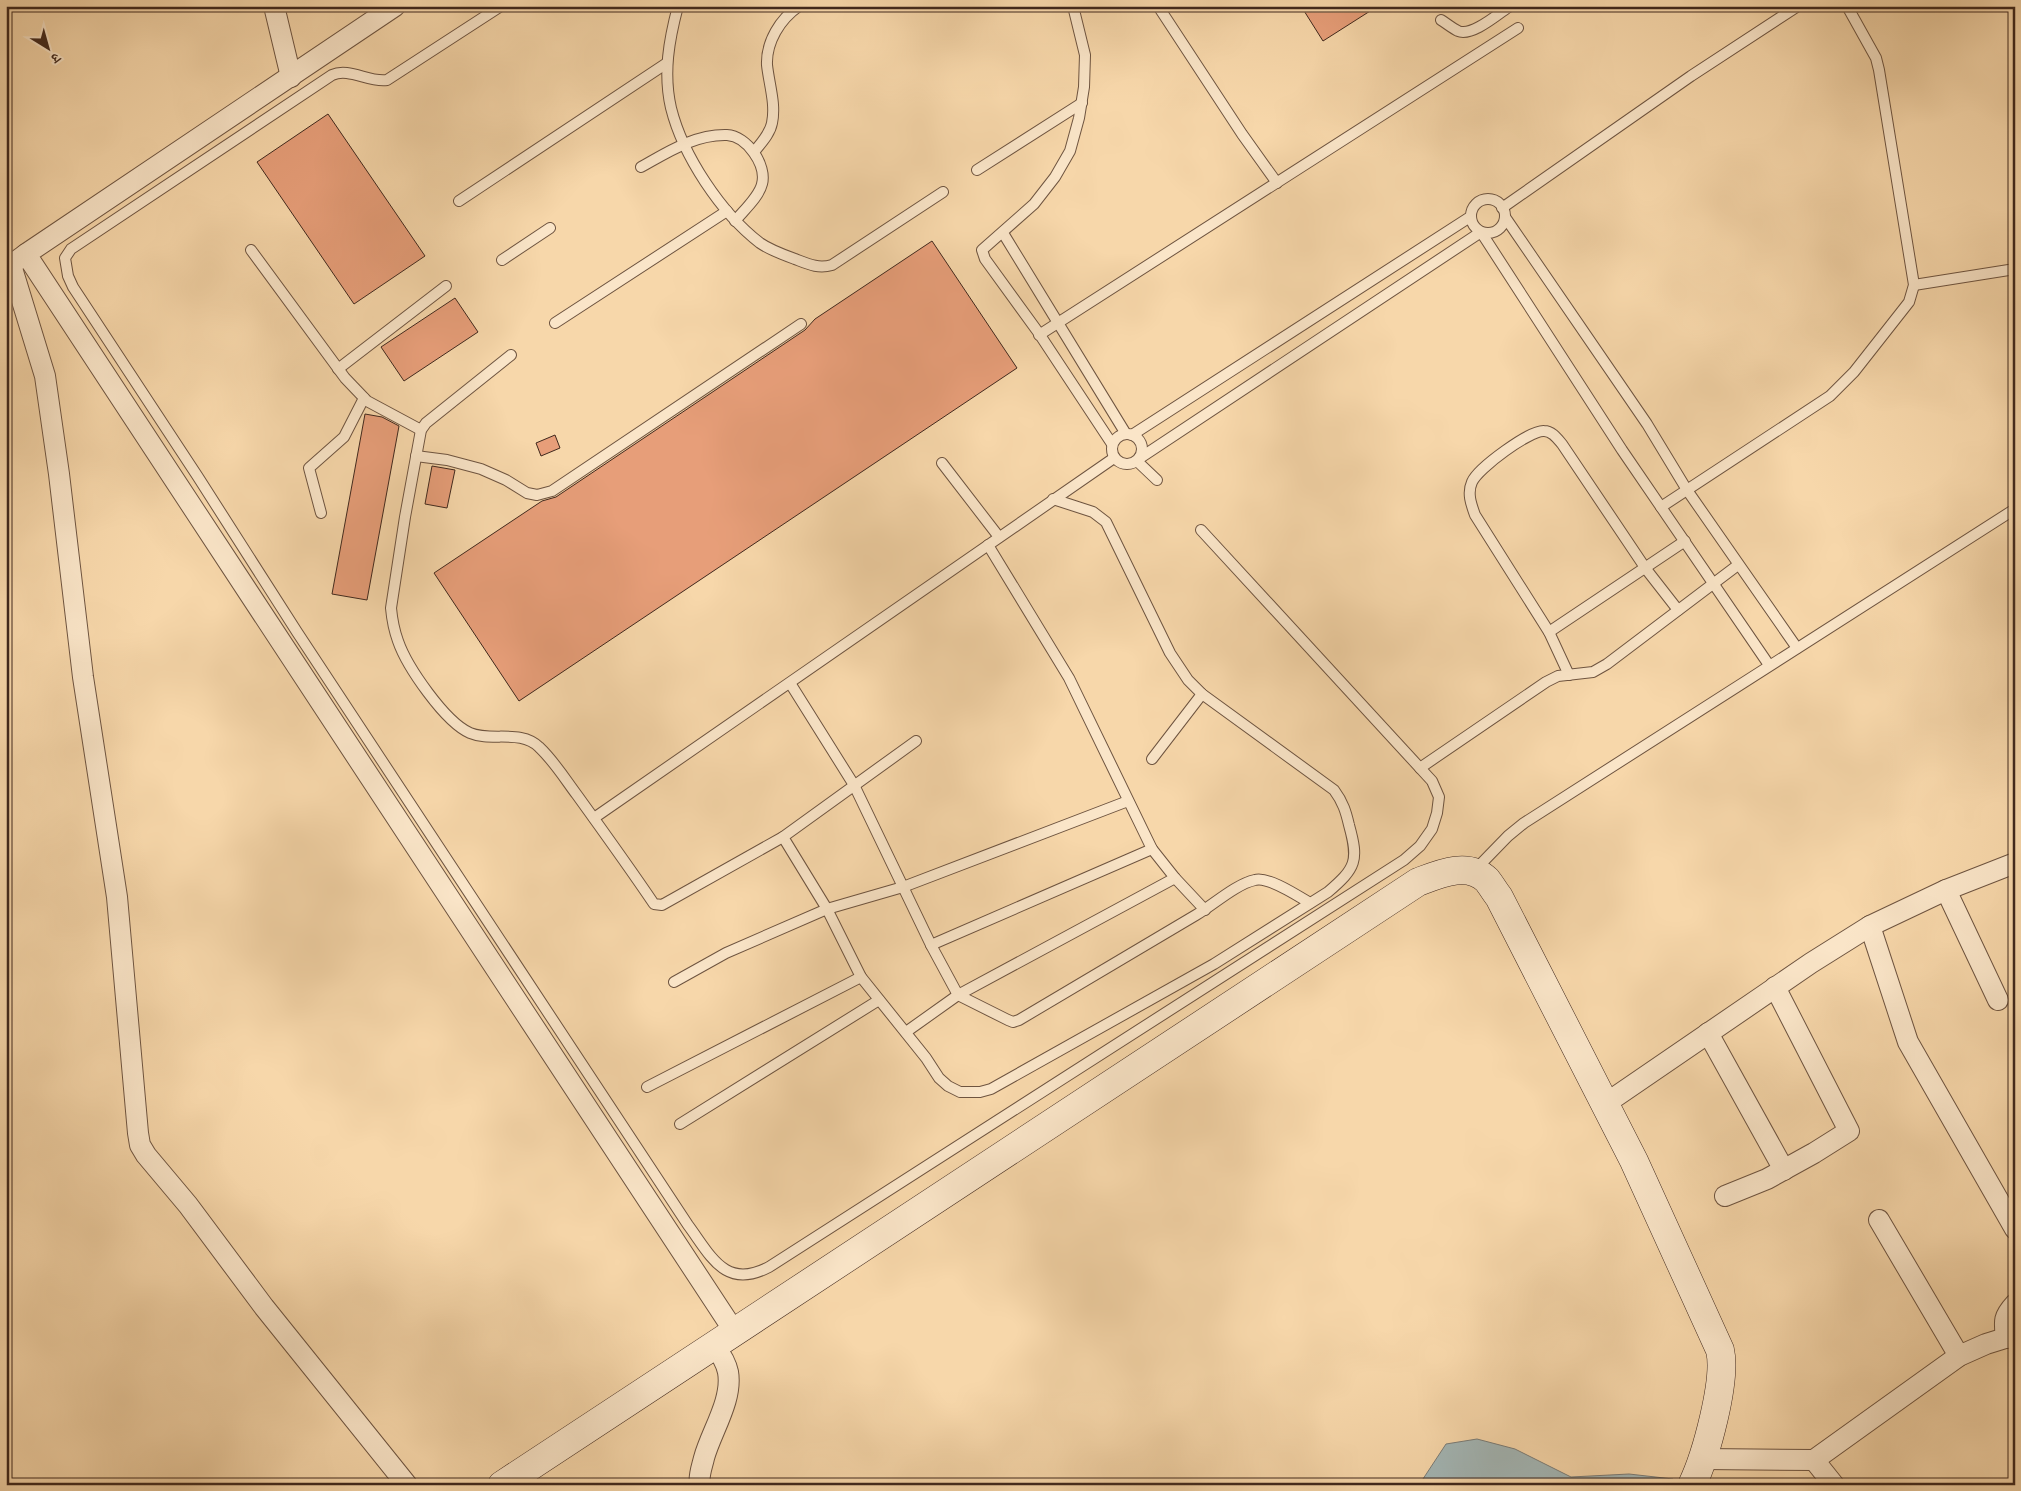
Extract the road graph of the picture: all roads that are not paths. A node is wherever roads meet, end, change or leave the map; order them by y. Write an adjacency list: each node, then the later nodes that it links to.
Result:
1 (274, 6): 16 (street)
2 (395, 6): 16 (street)
3 (501, 6): 74 (lane)
4 (678, 6): 15 (lane)
5 (799, 6): 19 (lane)
6 (1041, 6): 7 (lane)
7 (1048, 6)
8 (1073, 6): 17 (lane)
9 (1158, 6): 22 (lane)
10 (1510, 6): 13 (lane)
11 (1798, 6): 26 (lane)
12 (1847, 6): 36 (lane)
13 (1441, 20)
14 (1518, 28): 22 (lane)
15 (667, 63): 18 (lane); 24 (lane)
16 (291, 77): 33 (street)
17 (1082, 103): 21 (lane); 31 (lane)
18 (684, 143): 19 (lane); 20 (lane); 25 (lane)
19 (754, 152): 28 (lane)
20 (641, 167)
21 (977, 170)
22 (1277, 183): 39 (lane)
23 (943, 192): 28 (lane)
24 (459, 201)
25 (727, 211): 28 (lane); 38 (lane)
26 (1504, 213): 27 (lane); 30 (lane); 53 (lane)
27 (1470, 217): 30 (lane); 46 (lane)
28 (735, 221)
29 (550, 228): 34 (lane)
30 (1481, 232): 50 (lane); 55 (lane)
31 (1003, 233): 39 (lane); 41 (lane)
32 (251, 250): 43 (lane)
33 (14, 258): 107 (street); 111 (street)
34 (502, 260)
35 (2015, 269): 36 (lane)
36 (1914, 284): 53 (lane)
37 (446, 286): 43 (lane)
38 (555, 323)
39 (1058, 323): 41 (lane); 46 (lane)
40 (802, 324): 48 (lane)
41 (1039, 335): 47 (lane)
42 (510, 356): 45 (lane)
43 (338, 369): 44 (lane)
44 (364, 398): 45 (lane); 57 (lane)
45 (420, 430): 48 (lane)
46 (1129, 434): 47 (lane); 50 (lane)
47 (1112, 444): 49 (lane)
48 (416, 456): 77 (lane)
49 (1114, 458): 50 (lane); 54 (lane)
50 (1138, 459): 52 (lane)
51 (942, 463): 59 (lane)
52 (1157, 480)
53 (1687, 490): 55 (lane); 62 (lane)
54 (1053, 499): 59 (lane); 71 (lane)
55 (1661, 507): 60 (lane)
56 (2015, 509): 67 (lane)
57 (321, 514)
58 (1201, 530): 74 (lane)
59 (999, 537): 61 (lane)
60 (1685, 542): 63 (lane); 64 (lane)
61 (988, 545): 70 (lane); 76 (lane)
62 (1738, 565): 64 (lane); 67 (lane)
63 (1646, 569): 65 (lane); 66 (lane); 66 (lane)
64 (1714, 583): 65 (lane); 68 (lane)
65 (1678, 610): 69 (lane)
66 (1549, 632): 69 (lane)
67 (1797, 648): 68 (lane)
68 (1769, 665): 81 (lane)
69 (1569, 675): 74 (lane)
70 (790, 682): 75 (lane); 77 (lane)
71 (1202, 694): 73 (lane); 85 (lane)
72 (916, 741): 75 (lane)
73 (1152, 758)
74 (1420, 768)
75 (854, 785): 78 (lane); 83 (lane)
76 (1128, 801): 79 (lane); 83 (lane)
77 (594, 818): 78 (lane)
78 (783, 837): 86 (lane)
79 (1152, 849): 82 (lane); 89 (lane)
80 (2015, 863): 84 (street)
81 (1473, 872): 99 (street); 107 (street)
82 (1175, 878): 87 (lane); 93 (lane)
83 (903, 887): 86 (lane); 89 (lane)
84 (1946, 890): 88 (street); 95 (street)
85 (1310, 903): 87 (lane); 96 (lane)
86 (827, 909): 90 (lane); 91 (lane)
87 (1205, 910): 93 (lane)
88 (1870, 926): 92 (street); 104 (street)
89 (931, 945): 93 (lane)
90 (861, 976): 94 (lane); 98 (lane)
91 (674, 982)
92 (1776, 987): 97 (street); 101 (street)
93 (958, 995): 96 (lane)
94 (879, 1000): 96 (lane); 100 (lane)
95 (1998, 1000)
96 (906, 1032)
97 (1708, 1033): 99 (street); 101 (street)
98 (647, 1087)
99 (1604, 1104): 110 (street)
100 (680, 1124)
101 (1784, 1170): 102 (street)
102 (1724, 1196)
103 (1879, 1220): 108 (street)
104 (2015, 1229)
105 (2015, 1304): 106 (street)
106 (2010, 1337): 108 (street)
107 (724, 1338): 112 (street); 113 (street)
108 (1959, 1356): 109 (street)
109 (1814, 1460): 110 (street); 114 (street)
110 (1698, 1472)
111 (407, 1485)
112 (502, 1485)
113 (700, 1485)
114 (1834, 1485)

